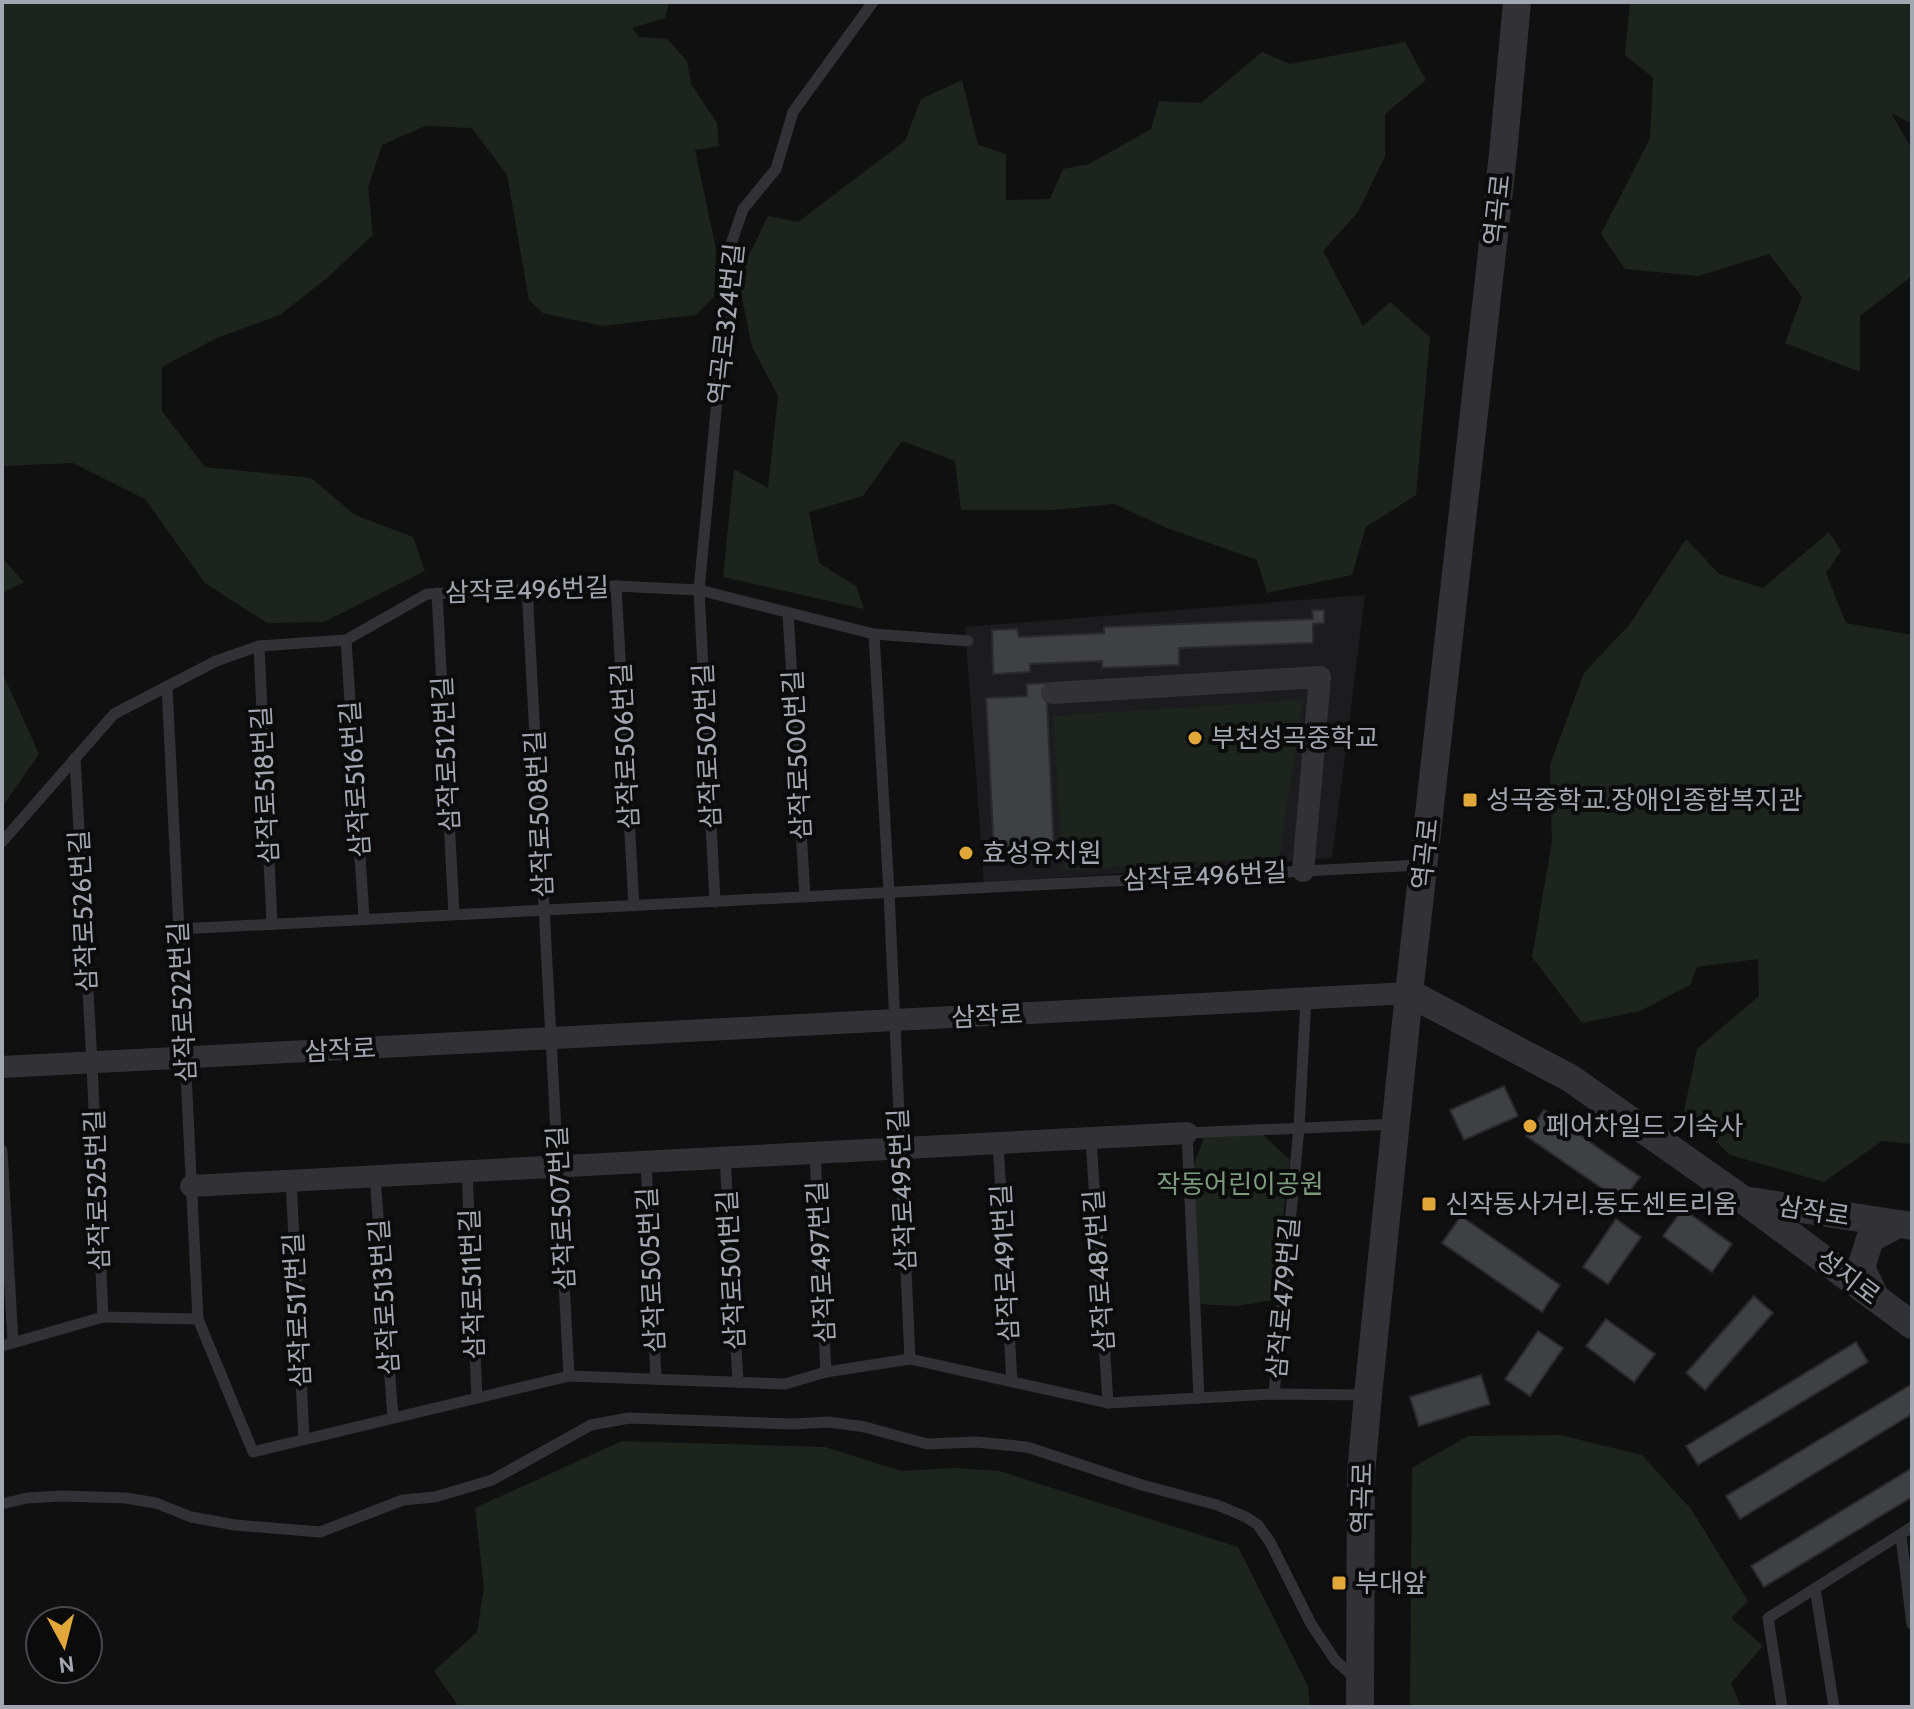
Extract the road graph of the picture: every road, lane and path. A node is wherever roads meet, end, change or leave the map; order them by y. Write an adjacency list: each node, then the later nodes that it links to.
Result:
1 (873, 2): 5 (lane, 역곡로324번길)
2 (1517, 2): 16 (street, 역곡로)
3 (616, 586): 4 (lane, 삼작로496번길); 5 (lane, 삼작로496번길); 21 (lane, 삼작로506번길)
4 (527, 588): 6 (lane, 삼작로496번길); 22 (lane, 삼작로508번길)
5 (699, 590): 7 (lane, 삼작로496번길); 20 (lane, 삼작로502번길)
6 (437, 593): 9 (lane, 삼작로496번길); 23 (lane, 삼작로512번길)
7 (788, 613): 8 (lane, 삼작로496번길); 19 (lane, 삼작로500번길)
8 (874, 634): 10 (lane, 삼작로496번길); 18 (lane)
9 (346, 640): 11 (lane, 삼작로496번길); 24 (lane, 삼작로516번길)
10 (968, 641)
11 (259, 646): 12 (lane, 삼작로496번길); 25 (lane, 삼작로518번길)
12 (167, 686): 14 (lane, 삼작로496번길); 26 (lane, 삼작로522번길)
13 (1052, 693): 17 (street)
14 (75, 758): 15 (lane, 삼작로496번길); 32 (lane, 삼작로526번길)
15 (2, 842)
16 (1424, 865): 17 (lane, 삼작로496번길); 27 (street, 역곡로)
17 (1303, 871): 18 (lane, 삼작로496번길)
18 (889, 892): 19 (lane, 삼작로496번길); 29 (lane)
19 (805, 897): 20 (lane, 삼작로496번길)
20 (715, 902): 21 (lane, 삼작로496번길)
21 (634, 906): 22 (lane, 삼작로496번길)
22 (544, 910): 23 (lane, 삼작로496번길); 30 (lane, 삼작로508번길)
23 (454, 914): 24 (lane, 삼작로496번길)
24 (364, 918): 25 (lane, 삼작로496번길)
25 (272, 924): 26 (lane, 삼작로496번길)
26 (179, 929): 31 (lane, 삼작로522번길)
27 (1409, 993): 28 (street, 삼작로); 34 (street, 역곡로); 49 (street, 삼작로)
28 (1306, 999): 29 (street, 삼작로); 35 (lane, 삼작로479번길)
29 (894, 1021): 30 (street, 삼작로); 39 (lane, 삼작로495번길)
30 (553, 1039): 31 (street, 삼작로); 44 (lane, 삼작로507번길)
31 (185, 1059): 32 (street, 삼작로); 48 (lane, 삼작로522번길)
32 (92, 1063): 33 (street, 삼작로); 52 (lane, 삼작로525번길)
33 (2, 1067)
34 (1397, 1124): 35 (lane); 63 (street, 역곡로)
35 (1299, 1127): 36 (lane); 62 (lane, 삼작로479번길)
36 (1187, 1133): 37 (street); 65 (lane)
37 (1091, 1138): 38 (street); 66 (lane, 삼작로487번길)
38 (998, 1143): 39 (street); 61 (lane, 삼작로491번길)
39 (900, 1148): 41 (street); 56 (lane, 삼작로495번길)
40 (2, 1150): 55 (lane)
41 (815, 1153): 42 (street); 57 (lane, 삼작로497번길)
42 (725, 1157): 43 (street); 60 (lane, 삼작로501번길)
43 (646, 1161): 44 (street); 59 (lane, 삼작로505번길)
44 (559, 1166): 45 (street); 58 (lane, 삼작로507번길)
45 (467, 1171): 46 (street); 64 (lane, 삼작로511번길)
46 (375, 1176): 47 (street); 67 (lane, 삼작로513번길)
47 (291, 1180): 48 (street); 68 (lane, 삼작로517번길)
48 (191, 1186): 53 (lane, 삼작로522번길)
49 (1745, 1201): 50 (street, 삼작로); 51 (street, 성지로)
50 (1905, 1225): 51 (street)
51 (1875, 1296): 54 (street, 성지로)
52 (103, 1317): 53 (lane); 55 (lane)
53 (198, 1319): 68 (lane, 삼작로522번길)
54 (1912, 1325)
55 (8, 1344)
56 (910, 1359): 57 (lane); 61 (lane, 삼작로479번길)
57 (826, 1372): 60 (lane)
58 (569, 1376): 59 (lane); 64 (lane)
59 (656, 1379): 60 (lane)
60 (738, 1382)
61 (1012, 1382): 66 (lane, 삼작로479번길)
62 (1274, 1394): 63 (lane); 65 (lane, 삼작로479번길)
63 (1368, 1395): 74 (street, 역곡로)
64 (477, 1398): 67 (lane)
65 (1199, 1398): 66 (lane, 삼작로479번길)
66 (1108, 1403)
67 (393, 1418): 68 (lane)
68 (304, 1439)
69 (2, 1504): 74 (lane)
70 (1912, 1527): 71 (lane)
71 (1901, 1536): 72 (lane); 73 (lane)
72 (1815, 1588): 75 (lane); 76 (lane)
73 (1912, 1624)
74 (1360, 1695)
75 (1782, 1707)
76 (1834, 1707)

